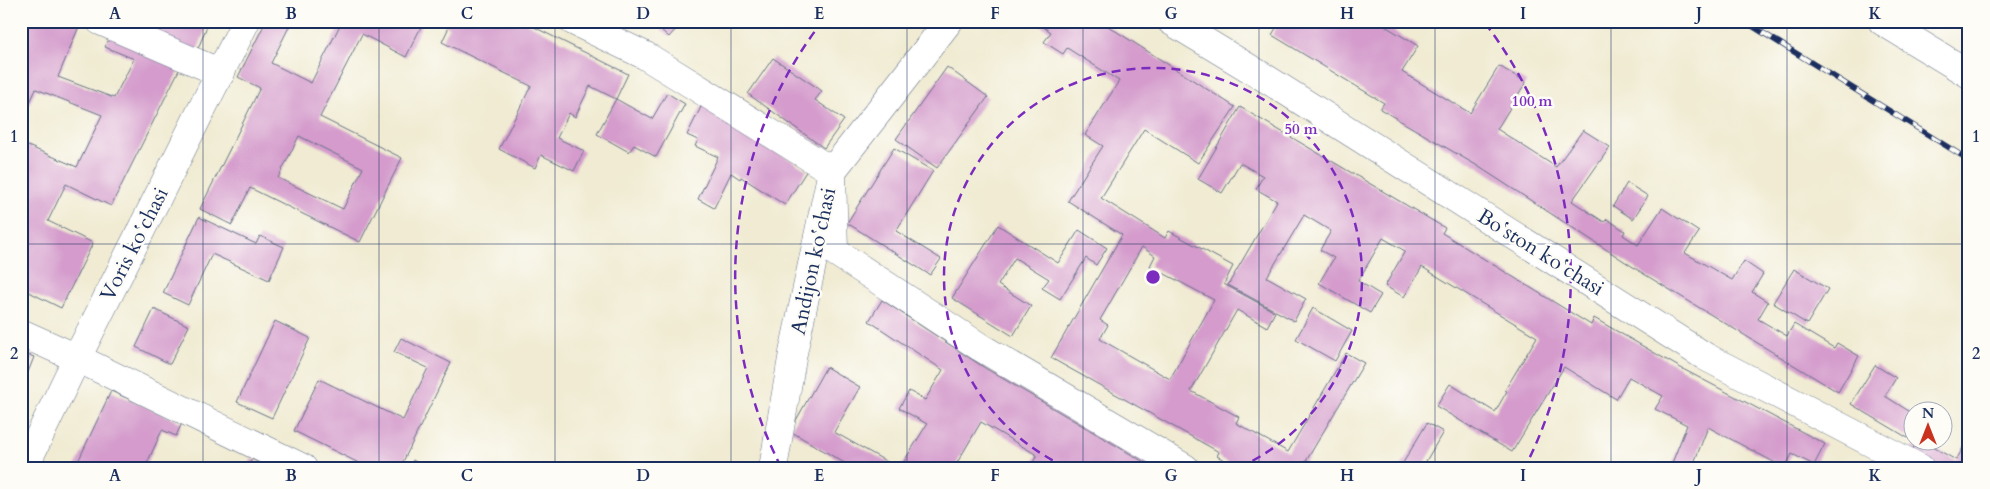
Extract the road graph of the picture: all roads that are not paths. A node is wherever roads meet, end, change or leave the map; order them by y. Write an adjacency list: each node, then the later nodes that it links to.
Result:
1 (100, 21): 7 (street)
2 (246, 21): 7 (street, Voris koʻchasi)
3 (573, 21): 9 (street, Andijon koʻchasi)
4 (949, 21): 9 (street)
5 (1171, 21): 16 (street, Boʻston koʻchasi)
6 (1882, 21): 8 (street)
7 (220, 73): 11 (street, Voris koʻchasi)
8 (1969, 74)
9 (832, 171): 14 (street, Andijon koʻchasi); 15 (street)
10 (21, 333): 11 (street)
11 (77, 358): 12 (street, Voris koʻchasi); 13 (street)
12 (24, 468)
13 (303, 468)
14 (773, 468)
15 (1185, 468)
16 (1920, 468)

